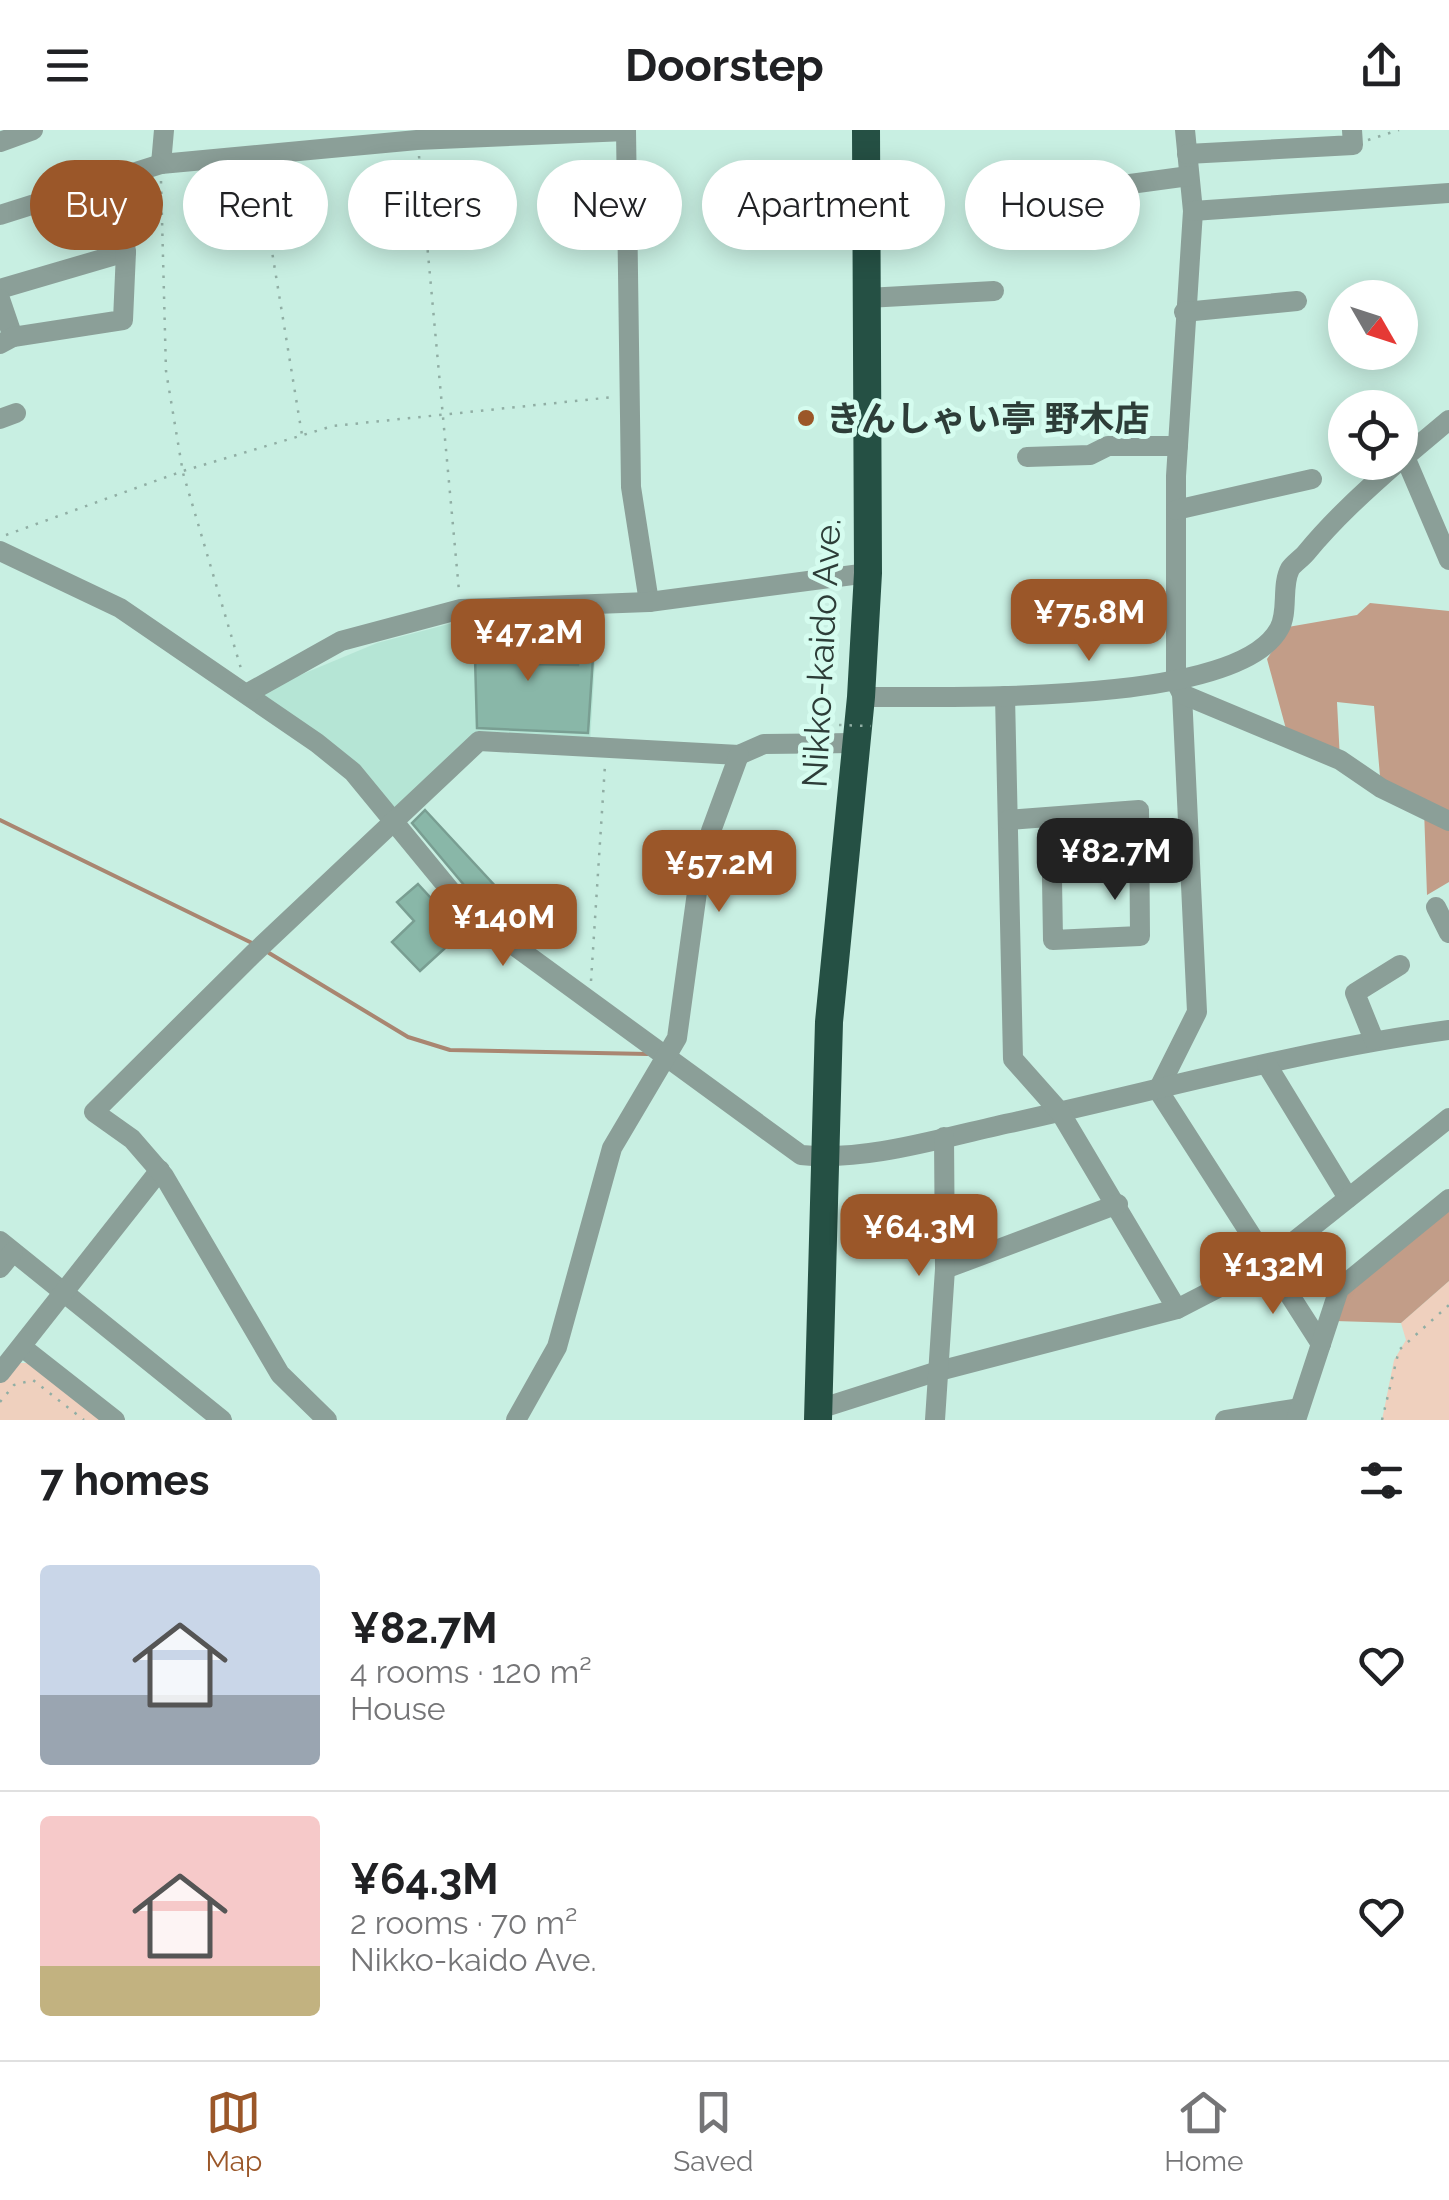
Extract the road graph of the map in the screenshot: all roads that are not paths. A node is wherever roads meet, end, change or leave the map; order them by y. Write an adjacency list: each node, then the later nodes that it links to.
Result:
1 (33, 130): 7 (street)
2 (164, 130): 9 (street)
3 (626, 130): 10 (street); 36 (street)
4 (866, 130): 20 (highway, Nikko-kaido Ave.)
5 (1185, 130): 8 (street)
6 (1352, 138): 8 (street)
7 (0, 142)
8 (1186, 154): 11 (street)
9 (161, 160)
10 (163, 164)
11 (1189, 176): 12 (street); 15 (street)
12 (1140, 183)
13 (1449, 193): 15 (street)
14 (30, 205): 16 (street)
15 (1193, 210): 23 (street)
16 (0, 215)
17 (126, 252): 18 (street); 24 (street)
18 (0, 289)
19 (994, 290): 20 (street)
20 (867, 298): 35 (highway, Nikko-kaido Ave.)
21 (0, 299): 24 (street)
22 (1296, 301): 23 (street)
23 (1184, 312): 26 (street)
24 (6, 341)
25 (1449, 420): 27 (street)
26 (1178, 446): 28 (street); 32 (street)
27 (1418, 446)
28 (1027, 457)
29 (1312, 479): 32 (street)
30 (1378, 480): 37 (street)
31 (1411, 480): 34 (street)
32 (1176, 510): 37 (street)
33 (0, 551): 38 (street)
34 (1449, 560)
35 (868, 573): 36 (street); 39 (highway, Nikko-kaido Ave.)
36 (650, 602): 38 (street)
37 (1179, 688): 40 (street); 45 (street); 54 (street)
38 (248, 692): 46 (street)
39 (861, 696): 40 (street); 41 (highway, Nikko-kaido Ave.)
40 (1006, 696): 44 (street)
41 (855, 731): 42 (street); 58 (highway, Nikko-kaido Ave.)
42 (739, 755): 46 (street); 52 (street)
43 (1051, 817): 43 (street); 44 (street)
44 (1008, 820): 55 (street)
45 (1449, 821)
46 (395, 823): 52 (street); 59 (street)
47 (1436, 907): 48 (street)
48 (1449, 934)
49 (1400, 965): 51 (street)
50 (1449, 1030): 51 (street)
51 (1374, 1040): 53 (street)
52 (666, 1054): 58 (street); 77 (street)
53 (1266, 1066): 54 (street); 60 (street)
54 (1158, 1090): 55 (street); 64 (street)
55 (1060, 1112): 57 (street); 62 (street)
56 (1449, 1118): 60 (street)
57 (944, 1138): 58 (street); 65 (street)
58 (825, 1158): 72 (highway, Nikko-kaido Ave.)
59 (160, 1170): 66 (street); 76 (street)
60 (1348, 1198): 64 (street)
61 (1449, 1198): 68 (street)
62 (1118, 1204): 65 (street); 67 (street)
63 (4, 1254): 66 (street)
64 (1268, 1262): 67 (street); 68 (street)
65 (945, 1270): 70 (street)
66 (65, 1291): 69 (street); 74 (street)
67 (1177, 1308): 70 (street)
68 (1321, 1344): 73 (street)
69 (22, 1347): 71 (street); 75 (street)
70 (935, 1372): 72 (street); 78 (street)
71 (0, 1374)
72 (818, 1414)
73 (1298, 1414): 79 (street)
74 (216, 1418)
75 (115, 1420)
76 (327, 1420)
77 (516, 1420)
78 (935, 1420)
79 (1225, 1420)

